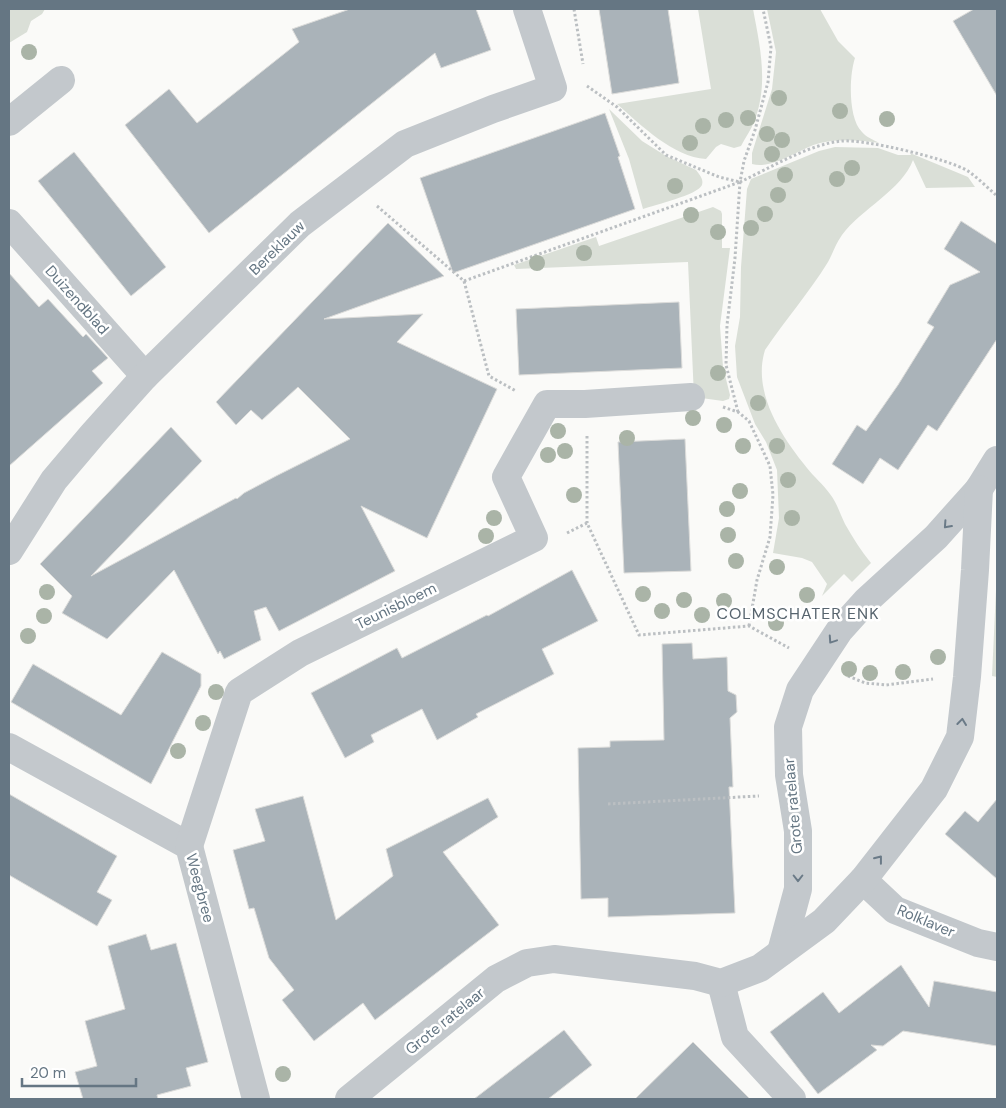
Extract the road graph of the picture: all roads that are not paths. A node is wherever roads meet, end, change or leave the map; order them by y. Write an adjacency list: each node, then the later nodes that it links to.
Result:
1 (527, 9): 5 (street, Bereklauw)
2 (61, 80): 3 (street)
3 (9, 122)
4 (9, 223): 5 (street, Duizendblad)
5 (145, 376): 9 (street, Bereklauw)
6 (691, 397): 11 (street, Teunisbloem)
7 (997, 460): 8 (street, Grote ratelaar)
8 (979, 489): 12 (street, Grote ratelaar, one-way to 8); 14 (street, Grote ratelaar, one-way to 14)
9 (9, 551)
10 (9, 747): 11 (street, Weegbree)
11 (188, 846): 16 (street, Weegbree)
12 (863, 880): 13 (street, Rolklaver); 14 (street, Grote ratelaar)
13 (997, 947)
14 (781, 952): 15 (street, Grote ratelaar)
15 (721, 983): 17 (street, Grote ratelaar); 18 (street)
16 (256, 1099)
17 (349, 1099)
18 (792, 1099)

